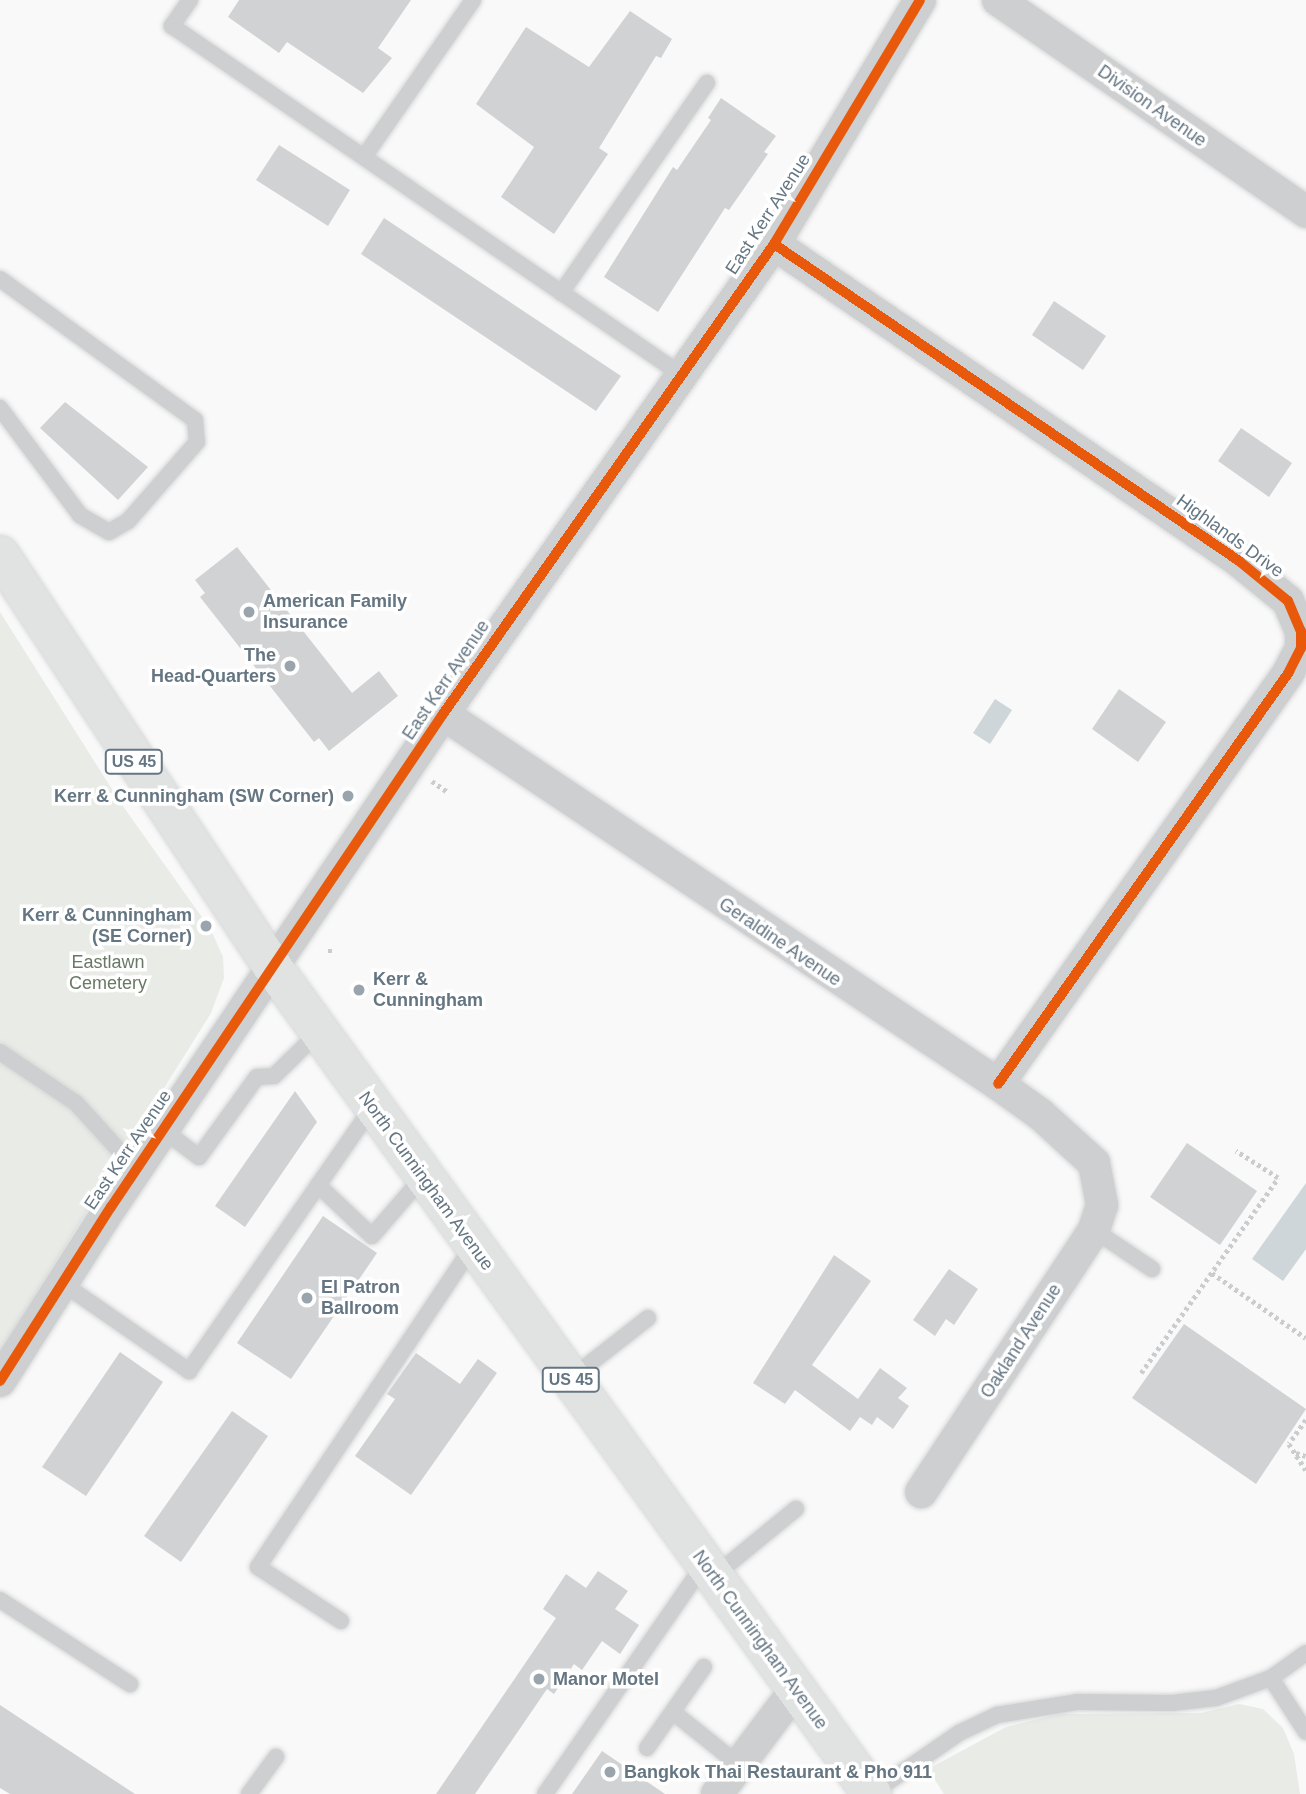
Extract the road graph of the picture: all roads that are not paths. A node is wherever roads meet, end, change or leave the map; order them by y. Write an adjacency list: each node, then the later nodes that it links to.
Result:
1 (190, 0): 6 (lane)
2 (473, 0): 6 (lane)
3 (920, 0): 8 (street, East Kerr Avenue)
4 (998, 0): 7 (street, Division Avenue)
5 (707, 83): 10 (lane)
6 (364, 157): 10 (lane)
7 (1306, 212)
8 (774, 244): 11 (street, East Kerr Avenue); 18 (street, Highlands Drive)
9 (0, 279): 12 (lane)
10 (561, 293): 11 (lane)
11 (679, 373): 14 (street, East Kerr Avenue)
12 (0, 408)
13 (1, 557): 15 (main road, North Cunningham Avenue / US 45)
14 (443, 714): 15 (street, East Kerr Avenue); 18 (street, Geraldine Avenue)
15 (272, 966): 16 (main road, North Cunningham Avenue / US 45); 20 (street, East Kerr Avenue)
16 (319, 1032): 19 (main road, North Cunningham Avenue / US 45); 20 (lane)
17 (0, 1052): 21 (lane)
18 (998, 1084): 23 (street, Geraldine Avenue)
19 (373, 1106): 22 (main road, North Cunningham Avenue / US 45); 24 (lane)
20 (163, 1129): 21 (street, East Kerr Avenue)
21 (136, 1169): 28 (street, East Kerr Avenue)
22 (423, 1177): 24 (lane); 26 (main road, North Cunningham Avenue / US 45)
23 (1101, 1183): 25 (street, Oakland Avenue)
24 (318, 1185): 28 (lane)
25 (1094, 1230): 27 (lane); 32 (street, Oakland Avenue)
26 (472, 1246): 30 (main road, North Cunningham Avenue / US 45); 36 (lane)
27 (1152, 1269)
28 (62, 1283): 31 (street, East Kerr Avenue)
29 (648, 1318): 30 (lane)
30 (570, 1380): 34 (main road, North Cunningham Avenue / US 45)
31 (0, 1381)
32 (921, 1492)
33 (796, 1509): 34 (lane)
34 (709, 1570): 41 (main road, North Cunningham Avenue / US 45); 48 (lane)
35 (0, 1600): 40 (lane)
36 (341, 1621)
37 (1306, 1653): 39 (lane)
38 (704, 1667): 42 (lane)
39 (1271, 1678): 43 (lane); 50 (lane)
40 (130, 1684)
41 (796, 1689): 46 (street); 50 (main road, North Cunningham Avenue / US 45)
42 (673, 1712): 44 (lane); 46 (lane)
43 (1306, 1732)
44 (647, 1748)
45 (276, 1756): 47 (lane)
46 (738, 1764): 49 (street)
47 (249, 1794)
48 (545, 1794)
49 (716, 1794)
50 (872, 1794)

